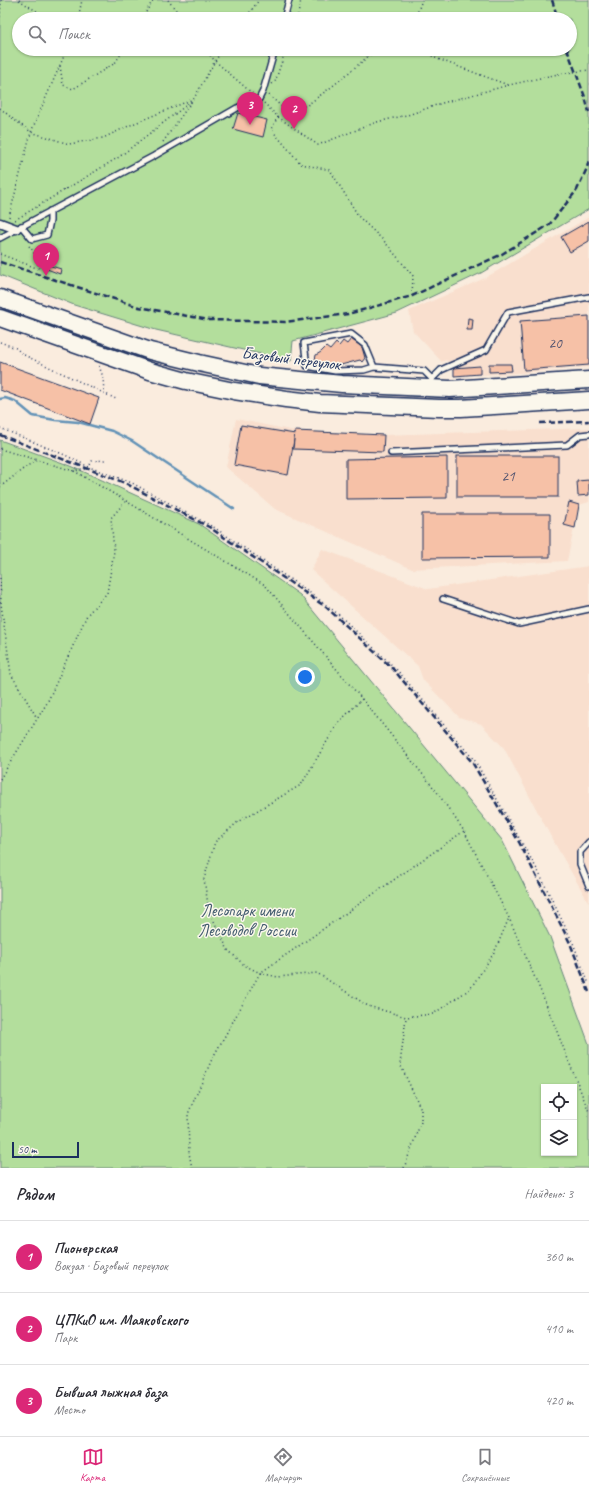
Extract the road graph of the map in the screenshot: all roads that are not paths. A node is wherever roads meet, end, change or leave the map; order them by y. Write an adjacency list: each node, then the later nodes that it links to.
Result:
1 (289, 0): 2 (lane)
2 (286, 12)
3 (273, 56): 4 (lane)
4 (50, 211): 6 (lane); 6 (lane)
5 (4, 224): 6 (street)
6 (18, 227): 7 (lane)
7 (0, 238)
8 (589, 297): 13 (lane)
9 (0, 298): 13 (main road, Базовый переулок)
10 (0, 318): 14 (main road)
11 (374, 367): 11 (lane); 13 (lane)
12 (589, 380): 13 (main road, Базовый переулок)
13 (432, 384)
14 (589, 400)
15 (589, 434): 16 (lane)
16 (391, 453)
17 (443, 599): 18 (lane)
18 (589, 609)
19 (589, 842): 20 (lane)
20 (589, 886)

